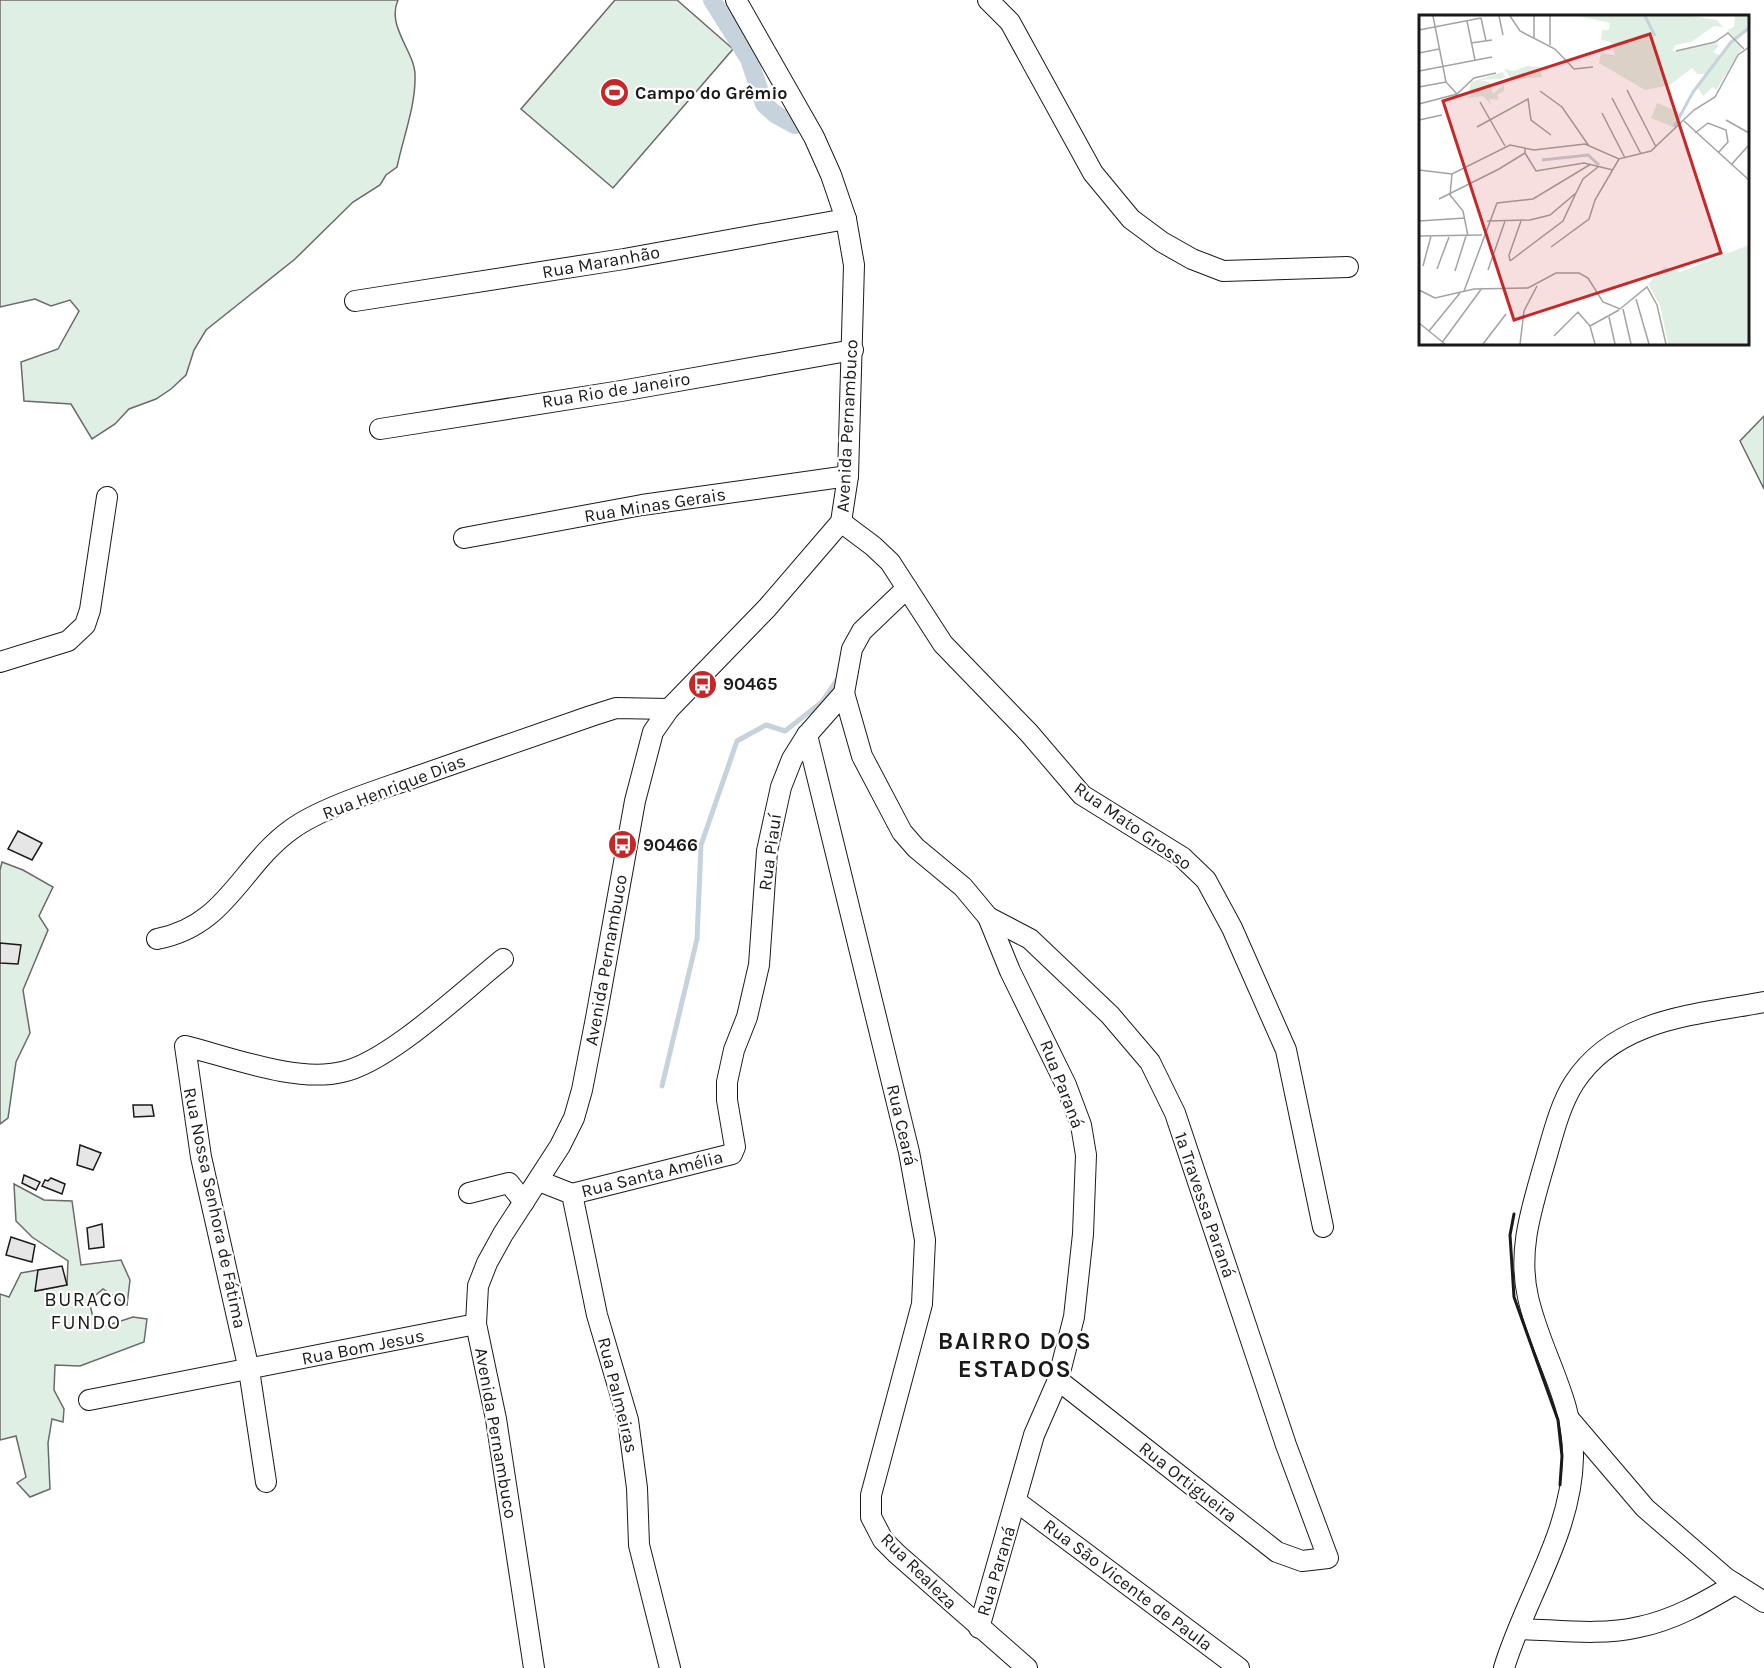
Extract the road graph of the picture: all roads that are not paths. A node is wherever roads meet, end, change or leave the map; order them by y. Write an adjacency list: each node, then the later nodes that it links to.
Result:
1 (736, 0): 3 (street, Avenida Pernambuco)
2 (988, 0): 4 (street)
3 (846, 219): 5 (street, Rua Maranhão); 6 (street, Avenida Pernambuco)
4 (1348, 267)
5 (355, 301)
6 (853, 350): 7 (street, Rua Rio de Janeiro); 8 (street, Avenida Pernambuco)
7 (380, 429)
8 (848, 476): 10 (street, Avenida Pernambuco); 11 (street, Rua Minas Gerais)
9 (107, 497): 13 (street)
10 (841, 522): 12 (street, Rua Mato Grosso); 15 (street, Avenida Pernambuco)
11 (464, 538)
12 (906, 588): 14 (street); 26 (street, Rua Mato Grosso)
13 (0, 662)
14 (844, 693): 16 (street, Rua Piauí); 17 (street, Rua Paraná)
15 (669, 709): 18 (street, Rua Henrique Dias); 22 (street, Avenida Pernambuco)
16 (807, 735): 21 (street, Rua Piauí); 34 (street, Rua Ceará)
17 (988, 917): 29 (street, Rua Paraná); 35 (street, 1ª Travessa Paraná)
18 (157, 939)
19 (503, 959): 28 (street, Rua Nossa Senhora de Fátima)
20 (1764, 1002): 31 (street)
21 (732, 1154): 24 (street, Rua Santa Amélia)
22 (538, 1181): 24 (street); 25 (street, Avenida Pernambuco)
23 (469, 1193): 25 (street)
24 (572, 1194): 41 (street, Rua Palmeiras)
25 (524, 1202): 27 (street, Avenida Pernambuco)
26 (1323, 1227)
27 (476, 1324): 28 (street, Rua Bom Jesus); 40 (street, Avenida Pernambuco)
28 (249, 1370): 30 (street); 32 (street, Rua Nossa Senhora de Fátima)
29 (1058, 1380): 33 (street, Rua Paraná); 35 (street, Rua Ortigueira)
30 (89, 1400)
31 (1570, 1420): 36 (street); 39 (street)
32 (266, 1482)
33 (1017, 1502): 38 (street, Rua Paraná); 43 (street, Rua São Vicente de Paula)
34 (871, 1517): 38 (street, Rua Realeza)
35 (1328, 1558)
36 (1735, 1584): 37 (street); 39 (street)
37 (1764, 1602)
38 (979, 1628): 42 (street, Rua Realeza)
39 (1519, 1629): 44 (street)
40 (534, 1668)
41 (670, 1668)
42 (1027, 1668)
43 (1239, 1668)
44 (1504, 1668)

